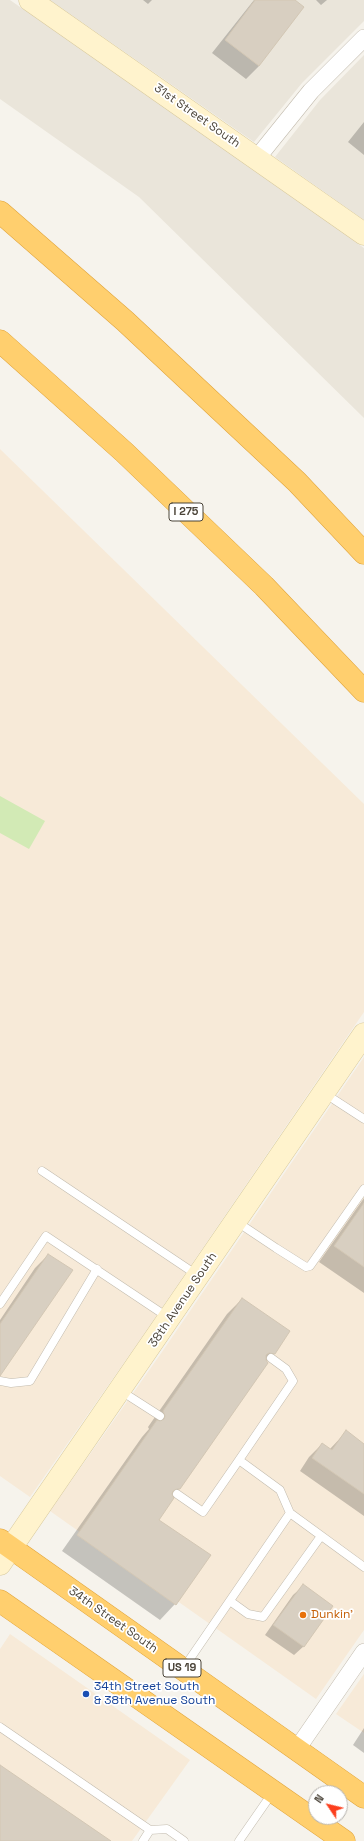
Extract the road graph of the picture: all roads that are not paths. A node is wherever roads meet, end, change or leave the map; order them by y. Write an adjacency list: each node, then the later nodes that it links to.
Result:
1 (30, 0): 3 (street, 31st Street South)
2 (364, 38): 3 (street)
3 (258, 158): 5 (street, 31st Street South)
4 (0, 212): 7 (highway)
5 (364, 234)
6 (0, 342): 8 (highway, I 275)
7 (364, 553)
8 (364, 691)
9 (364, 1034): 10 (street, 38th Avenue South)
10 (324, 1093): 11 (lane); 14 (street, 38th Avenue South)
11 (364, 1119)
12 (42, 1171): 16 (lane)
13 (364, 1189): 14 (lane)
14 (236, 1221): 16 (street, 38th Avenue South)
15 (97, 1269): 17 (lane); 18 (lane); 20 (lane)
16 (199, 1276): 18 (street, 38th Avenue South)
17 (0, 1304)
18 (170, 1318): 21 (street, 38th Avenue South)
19 (271, 1358): 23 (lane)
20 (0, 1381)
21 (120, 1390): 22 (lane); 27 (street, 38th Avenue South)
22 (160, 1416)
23 (239, 1460): 24 (lane); 25 (lane)
24 (177, 1494)
25 (290, 1513): 26 (lane); 30 (lane)
26 (320, 1536): 28 (lane); 30 (lane)
27 (4, 1551): 32 (highway, 34th Street South / US 19)
28 (364, 1567)
29 (0, 1601): 35 (highway)
30 (230, 1601): 32 (lane)
31 (364, 1652): 34 (street)
32 (183, 1669): 34 (highway, 34th Street South / US 19)
33 (0, 1727): 37 (lane)
34 (297, 1749): 36 (highway, 34th Street South / US 19)
35 (274, 1791): 40 (lane); 41 (highway)
36 (364, 1796)
37 (150, 1830): 38 (lane); 39 (lane)
38 (143, 1841)
39 (184, 1841)
40 (239, 1841)
41 (344, 1841)

